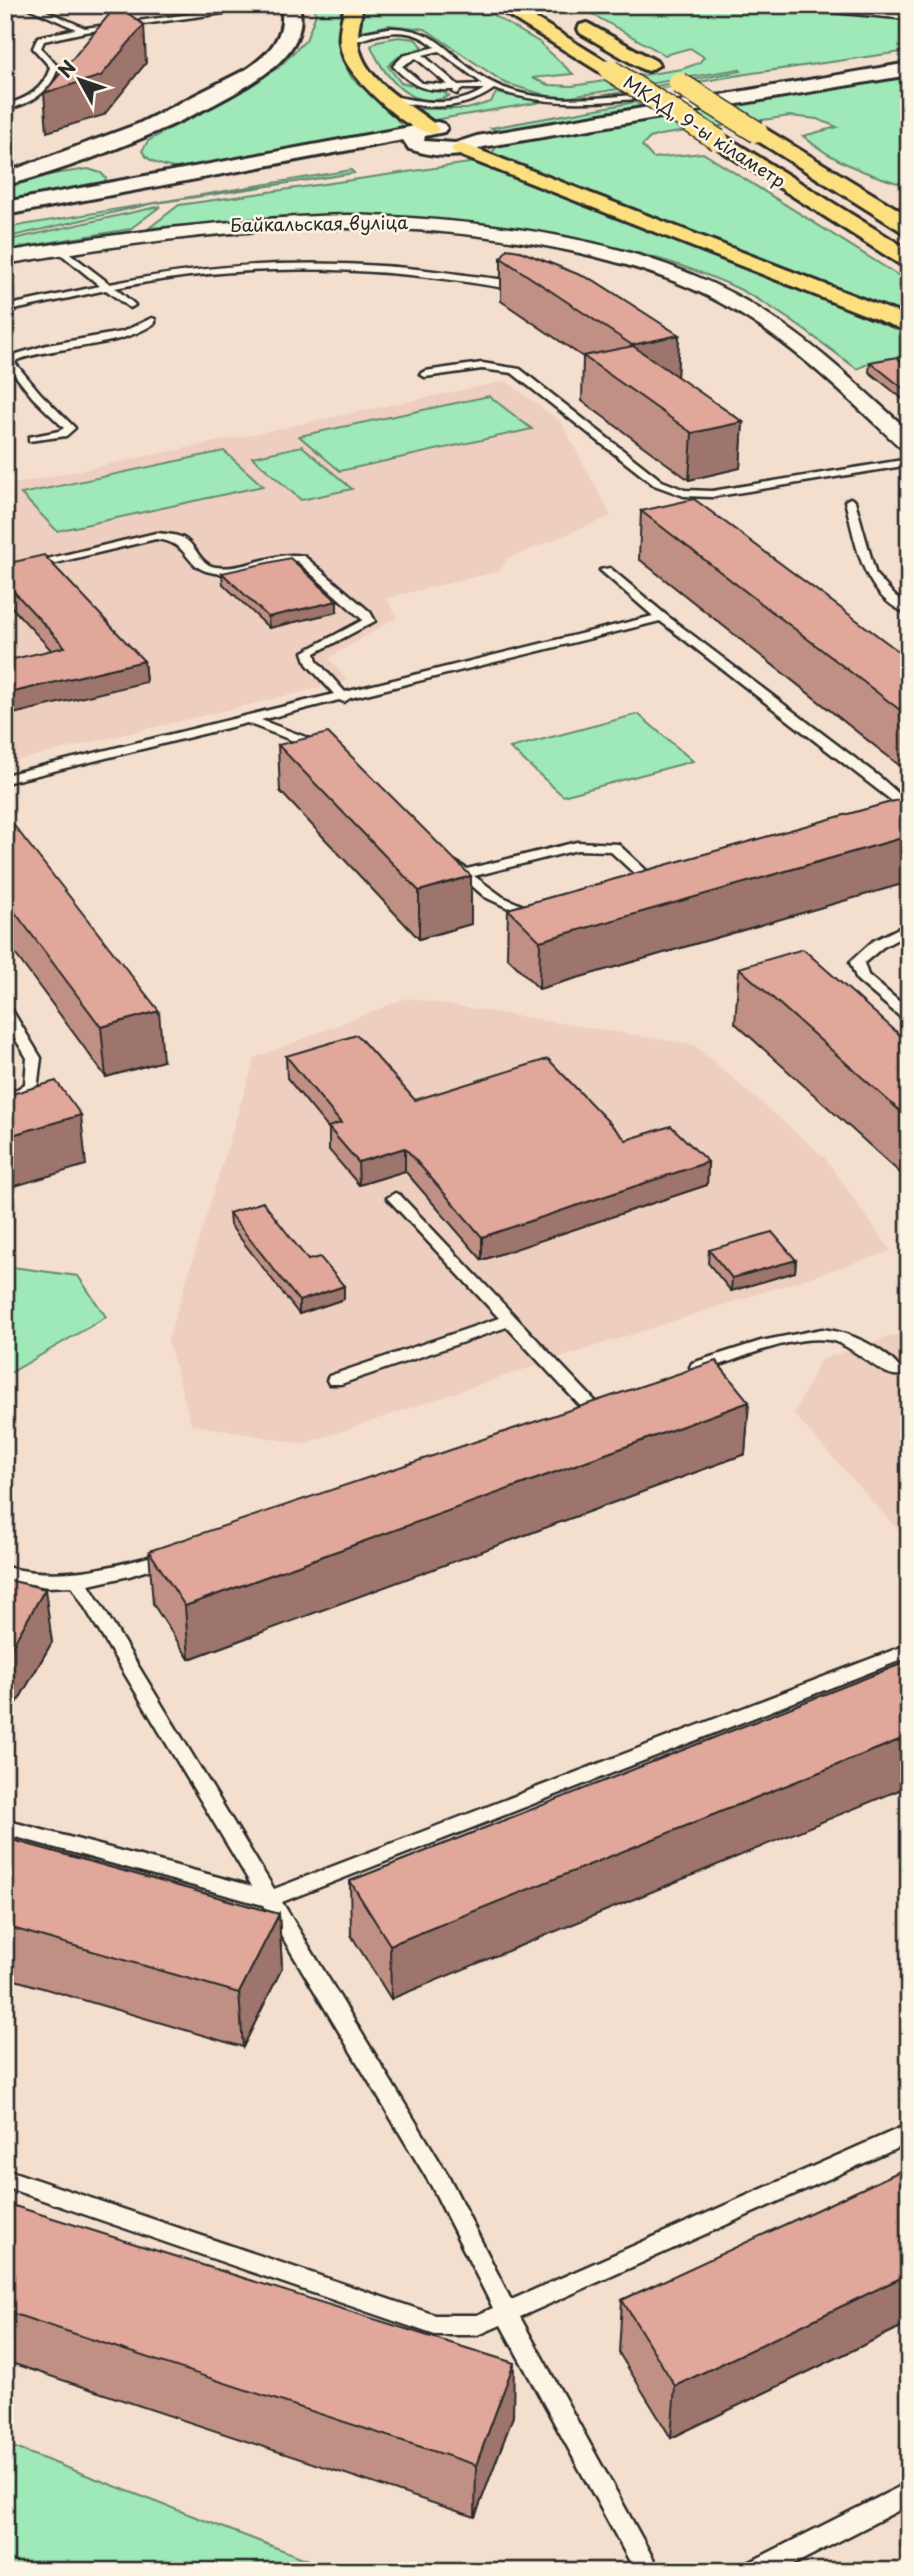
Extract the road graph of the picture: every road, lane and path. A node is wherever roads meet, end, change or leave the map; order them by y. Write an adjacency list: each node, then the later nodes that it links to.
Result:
1 (26, 5): 9 (lane)
2 (278, 5): 9 (lane)
3 (290, 5): 25 (main road)
4 (354, 5): 10 (highway)
5 (500, 5): 35 (highway, МКАД, 9-ы кіламетр, bridge)
6 (809, 5): 7 (street)
7 (909, 13)
8 (568, 17): 24 (highway, МКАД, 9-ы кіламетр, bridge)
9 (85, 30): 20 (lane)
10 (349, 43): 11 (lane); 18 (highway)
11 (441, 48): 12 (lane); 15 (lane)
12 (417, 54): 16 (lane); 16 (lane)
13 (909, 57): 17 (main road)
14 (909, 69): 22 (main road)
15 (493, 86): 16 (lane); 17 (lane); 19 (lane)
16 (458, 89): 19 (lane)
17 (651, 95): 22 (main road)
18 (388, 97): 19 (lane); 21 (highway)
19 (443, 105)
20 (5, 108)
21 (426, 137): 22 (main road); 27 (main road); 29 (main road)
22 (468, 139): 41 (highway)
23 (79, 155): 25 (main road); 25 (main road); 26 (main road)
24 (798, 157): 28 (highway); 32 (highway, МКАД, 9-ы кіламетр)
25 (119, 158): 27 (main road); 29 (main road)
26 (5, 179)
27 (170, 179): 29 (main road)
28 (888, 188)
29 (129, 192): 30 (main road); 31 (main road)
30 (5, 209)
31 (5, 219)
32 (909, 226)
33 (59, 248): 34 (street, Байкальская вуліца); 36 (lane); 44 (street, Байкальская вуліца)
34 (5, 258)
35 (909, 260)
36 (107, 289): 37 (lane); 38 (lane); 39 (lane)
37 (537, 291)
38 (130, 304)
39 (5, 309)
40 (152, 321): 43 (lane)
41 (909, 325)
42 (425, 374): 45 (lane)
43 (33, 439)
44 (909, 443)
45 (909, 461)
46 (850, 501): 49 (lane)
47 (606, 570): 50 (lane)
48 (5, 572): 51 (lane)
49 (909, 611)
50 (662, 617): 51 (lane); 55 (lane)
51 (344, 698): 52 (lane)
52 (248, 719): 53 (lane); 54 (lane)
53 (331, 754)
54 (5, 779)
55 (909, 810)
56 (446, 856): 57 (lane)
57 (465, 874): 58 (lane); 59 (lane)
58 (655, 885)
59 (538, 916)
60 (909, 927): 62 (lane)
61 (5, 1010): 63 (lane)
62 (909, 1017)
63 (5, 1104)
64 (395, 1198): 65 (lane)
65 (510, 1320): 68 (lane); 69 (lane)
66 (687, 1371): 67 (lane)
67 (894, 1371)
68 (335, 1380)
69 (589, 1406)
70 (189, 1550): 72 (lane)
71 (5, 1573): 72 (lane)
72 (78, 1582): 75 (lane)
73 (909, 1650): 75 (lane)
74 (5, 1827): 75 (lane)
75 (270, 1899): 78 (lane)
76 (909, 2133): 78 (lane)
77 (5, 2178): 78 (lane)
78 (507, 2314): 80 (lane)
79 (909, 2493): 81 (lane)
80 (648, 2571)
81 (756, 2571)

